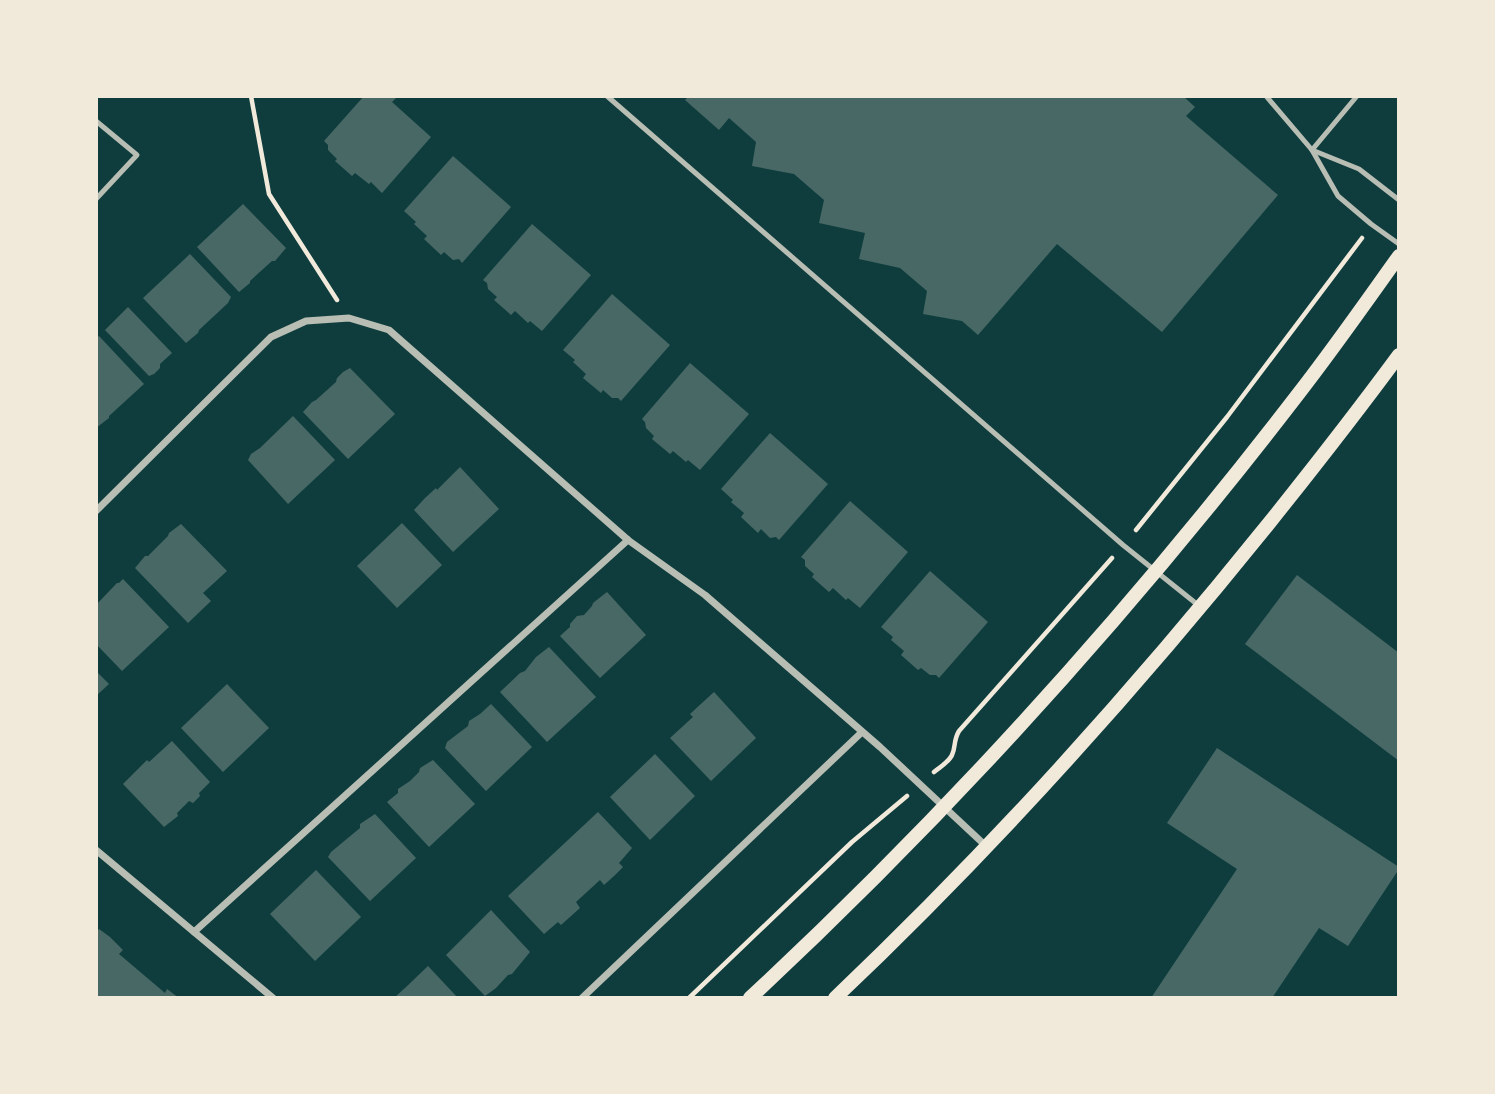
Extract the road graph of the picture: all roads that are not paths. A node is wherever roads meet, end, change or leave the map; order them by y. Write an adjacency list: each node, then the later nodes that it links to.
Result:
1 (607, 96): 13 (lane)
2 (1266, 96): 5 (lane)
3 (1357, 96): 5 (lane)
4 (96, 121): 6 (lane)
5 (1312, 150): 7 (lane); 8 (lane)
6 (96, 199)
7 (1399, 200)
8 (1399, 244)
9 (1399, 256): 13 (main road)
10 (1399, 355): 14 (main road)
11 (96, 511): 12 (street)
12 (628, 540): 15 (street); 19 (street)
13 (1156, 571): 14 (lane); 16 (main road)
14 (1201, 607): 17 (main road)
15 (862, 732): 16 (street); 21 (street)
16 (944, 807): 17 (street); 22 (main road)
17 (987, 848): 23 (main road)
18 (96, 850): 19 (street)
19 (194, 932): 20 (street)
20 (273, 998)
21 (582, 998)
22 (750, 998)
23 (835, 998)

